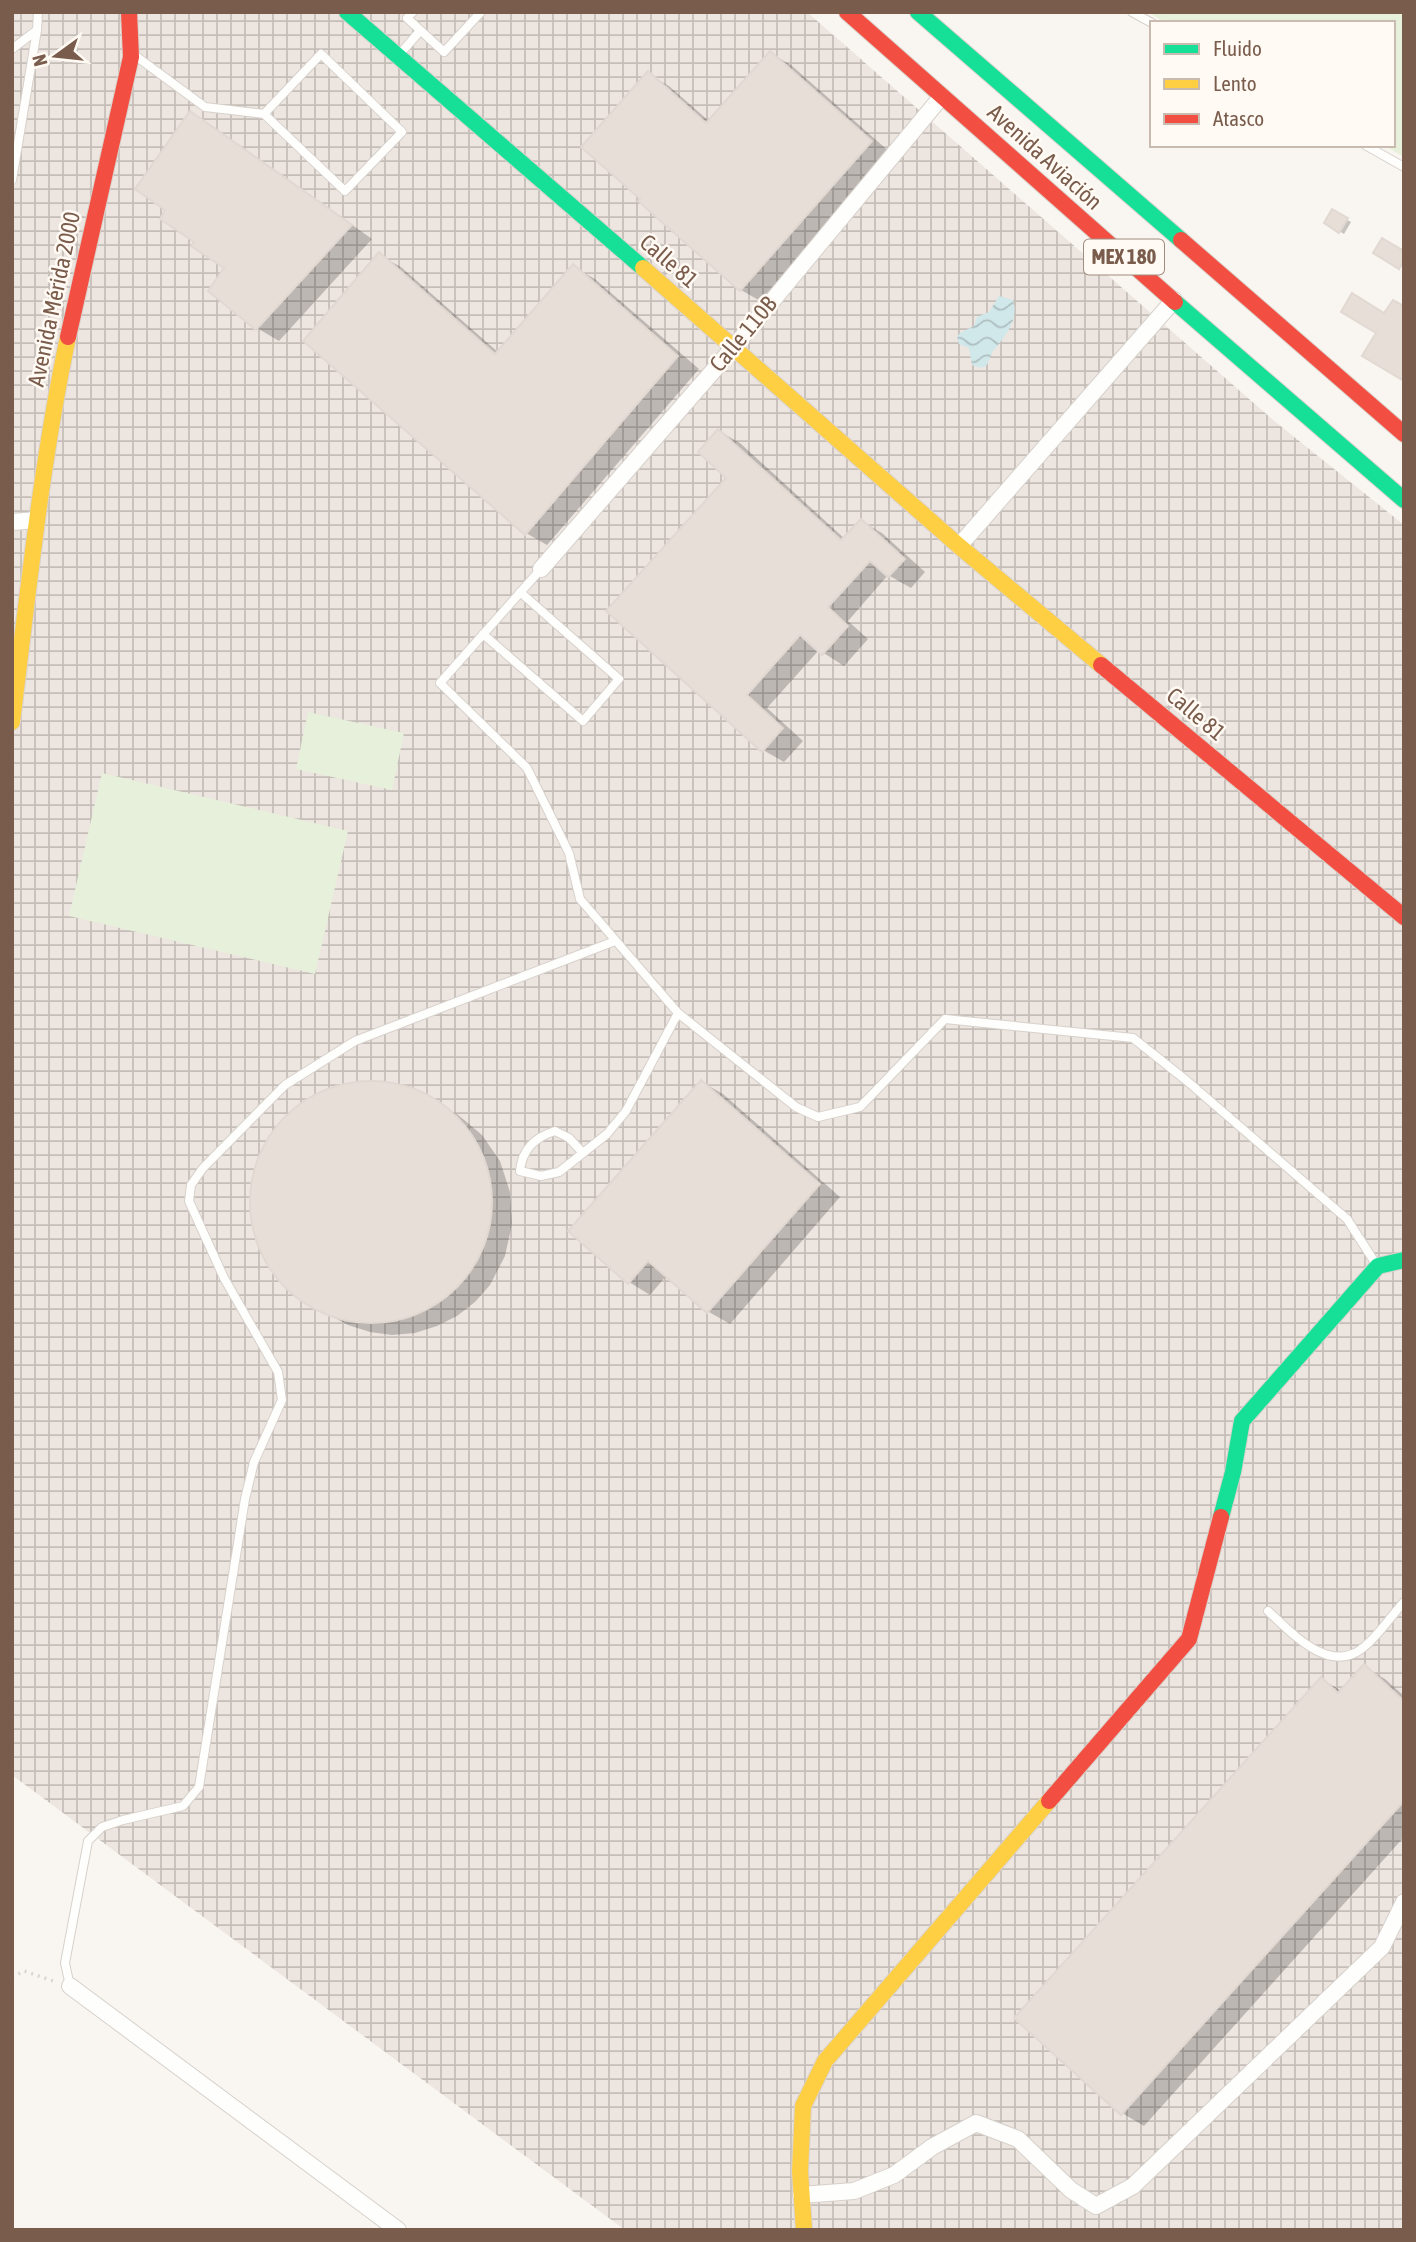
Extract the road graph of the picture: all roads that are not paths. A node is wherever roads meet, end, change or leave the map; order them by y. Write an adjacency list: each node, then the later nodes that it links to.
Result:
1 (38, 12): 10 (lane)
2 (129, 12): 13 (street, Avenida Mérida 2000)
3 (347, 12): 14 (street, Calle 81)
4 (413, 12): 11 (lane)
5 (481, 12): 11 (lane)
6 (847, 12): 15 (street, Avenida Aviación / MEX 180)
7 (918, 12): 22 (street, Avenida Aviación / MEX 180)
8 (1132, 12): 9 (lane)
9 (1150, 22)
10 (37, 30): 12 (lane); 19 (lane)
11 (420, 30): 14 (lane)
12 (12, 49)
13 (131, 52): 16 (lane); 24 (street, Avenida Mérida 2000)
14 (398, 56): 21 (street, Calle 81)
15 (942, 96): 20 (street, Avenida Aviación / MEX 180); 21 (street, Calle 110B)
16 (264, 114): 16 (lane)
17 (1369, 147): 18 (lane)
18 (1404, 167)
19 (12, 180)
20 (1174, 300): 23 (street, Avenida Aviación / MEX 180); 26 (street)
21 (734, 346): 26 (street, Calle 81); 27 (street, Calle 110B)
22 (1404, 434)
23 (1404, 500)
24 (37, 520): 25 (street); 30 (street, Avenida Mérida 2000)
25 (12, 522)
26 (959, 547): 31 (street, Calle 81)
27 (541, 569): 28 (lane)
28 (520, 592): 29 (lane); 29 (lane)
29 (483, 634): 32 (lane)
30 (12, 722)
31 (1404, 917)
32 (615, 941): 33 (lane); 40 (lane)
33 (678, 1013): 34 (lane); 36 (lane)
34 (583, 1153): 34 (lane)
35 (1404, 1259): 36 (street)
36 (1378, 1266): 41 (street)
37 (1404, 1602): 38 (lane)
38 (1268, 1611)
39 (1404, 1902): 41 (street)
40 (70, 1986): 42 (street)
41 (801, 2195): 43 (street)
42 (398, 2230)
43 (804, 2230)

